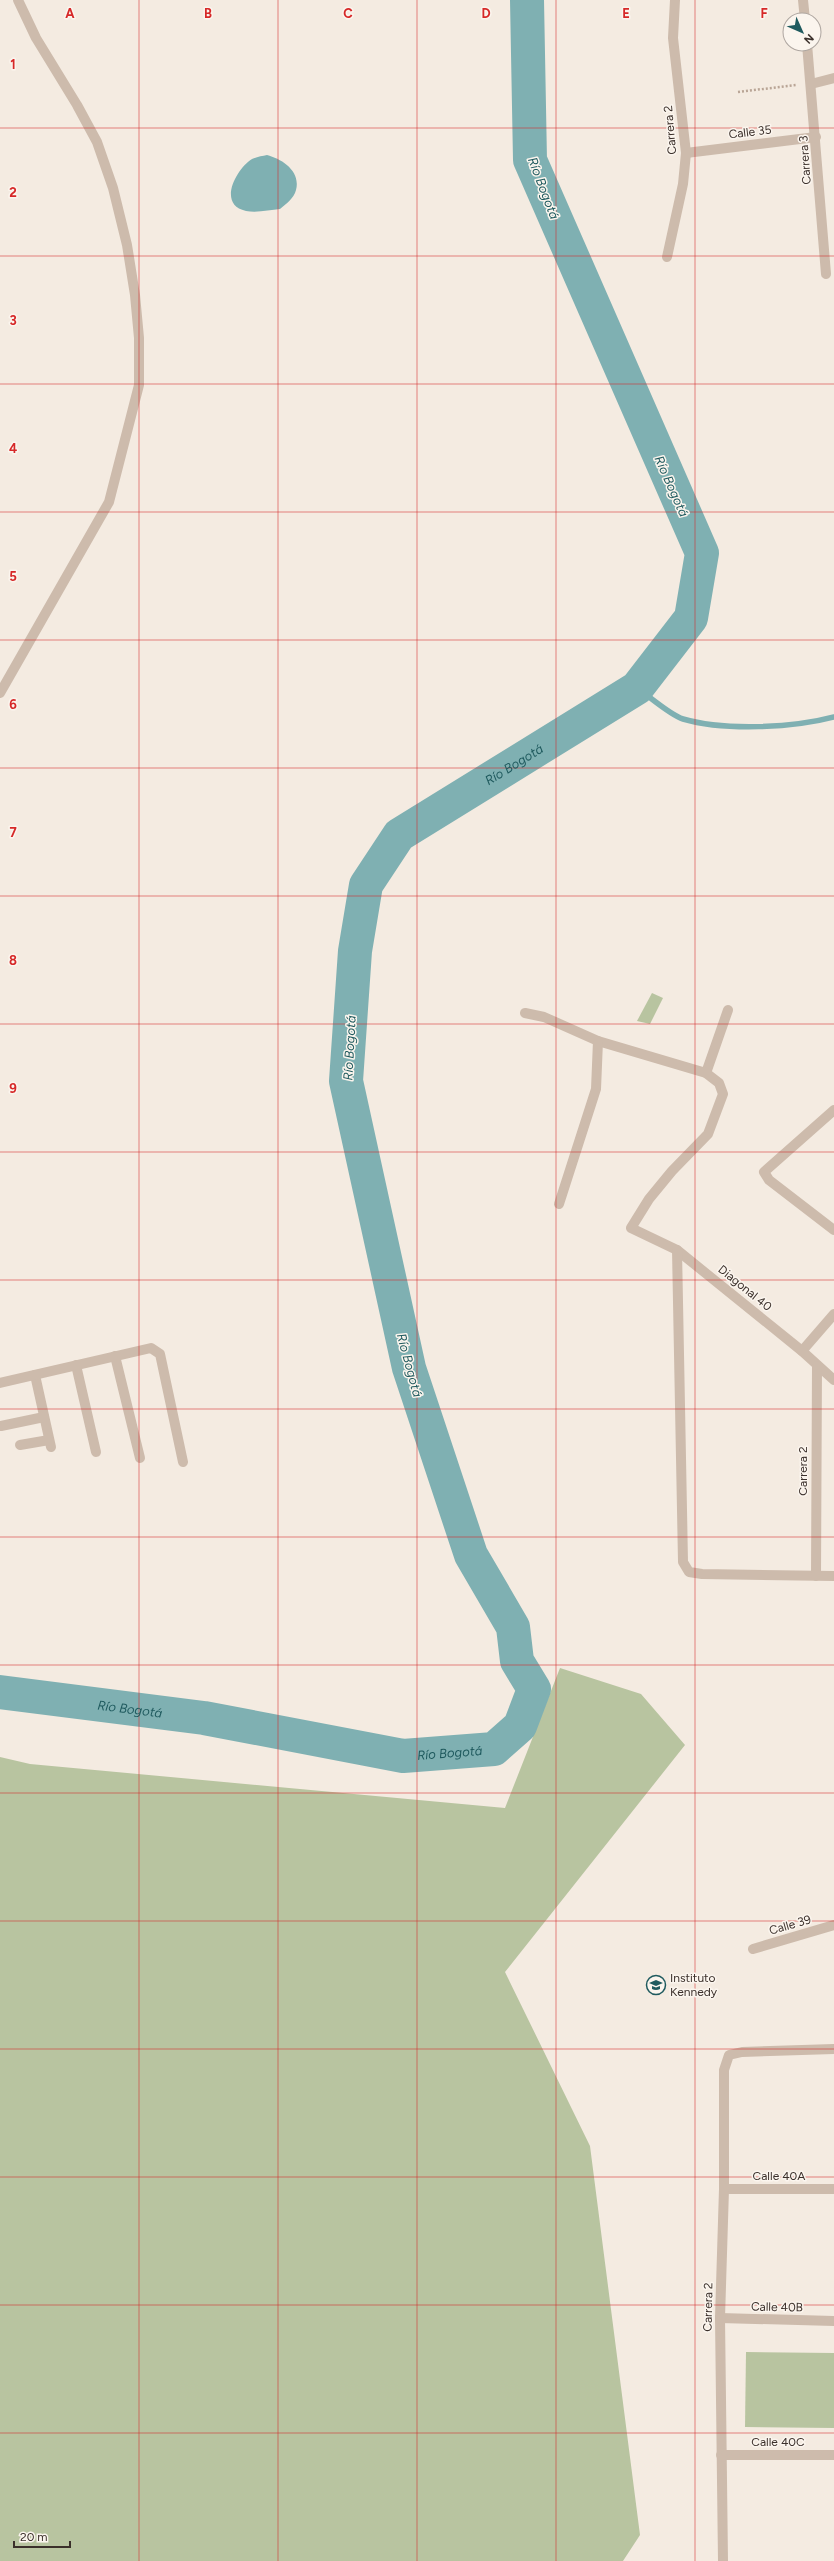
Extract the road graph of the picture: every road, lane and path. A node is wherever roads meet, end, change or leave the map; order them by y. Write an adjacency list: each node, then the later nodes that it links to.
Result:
1 (18, 0): 13 (street)
2 (675, 0): 10 (street, Carrera 2)
3 (803, 0): 4 (street)
4 (804, 12)
5 (808, 52): 7 (street, Carrera 3)
6 (834, 78): 7 (street)
7 (811, 84): 8 (path); 9 (street, Carrera 3)
8 (738, 92)
9 (816, 137): 10 (street, Calle 35); 12 (street, Carrera 3)
10 (686, 154): 11 (street, Carrera 2)
11 (667, 257)
12 (826, 274)
13 (0, 693)
14 (728, 1010): 17 (street)
15 (525, 1013): 16 (street)
16 (598, 1041): 17 (street); 19 (street)
17 (706, 1073): 21 (street, Diagonal 40)
18 (834, 1110): 20 (street)
19 (559, 1204)
20 (834, 1230)
21 (677, 1250): 23 (street, Diagonal 40); 36 (street)
22 (834, 1314): 23 (street)
23 (802, 1351): 26 (street, Diagonal 40)
24 (116, 1356): 25 (street); 34 (street); 35 (street)
25 (76, 1365): 27 (street); 33 (street)
26 (817, 1366): 28 (street, Diagonal 40); 36 (street, Carrera 2)
27 (35, 1375): 29 (street); 30 (street)
28 (834, 1380)
29 (0, 1384)
30 (44, 1417): 31 (street); 32 (street)
31 (1, 1426)
32 (20, 1446)
33 (96, 1452)
34 (140, 1458)
35 (183, 1462)
36 (816, 1576): 37 (street)
37 (834, 1576)
38 (834, 1925): 39 (street, Calle 39)
39 (753, 1949)
40 (834, 2049): 41 (street, Carrera 2)
41 (724, 2189): 42 (street, Calle 40A); 43 (street, Carrera 2)
42 (834, 2189)
43 (720, 2318): 44 (street, Calle 40B); 45 (street, Carrera 2)
44 (834, 2321)
45 (721, 2455): 46 (street, Calle 40C); 47 (street, Carrera 2)
46 (834, 2455)
47 (723, 2561)

